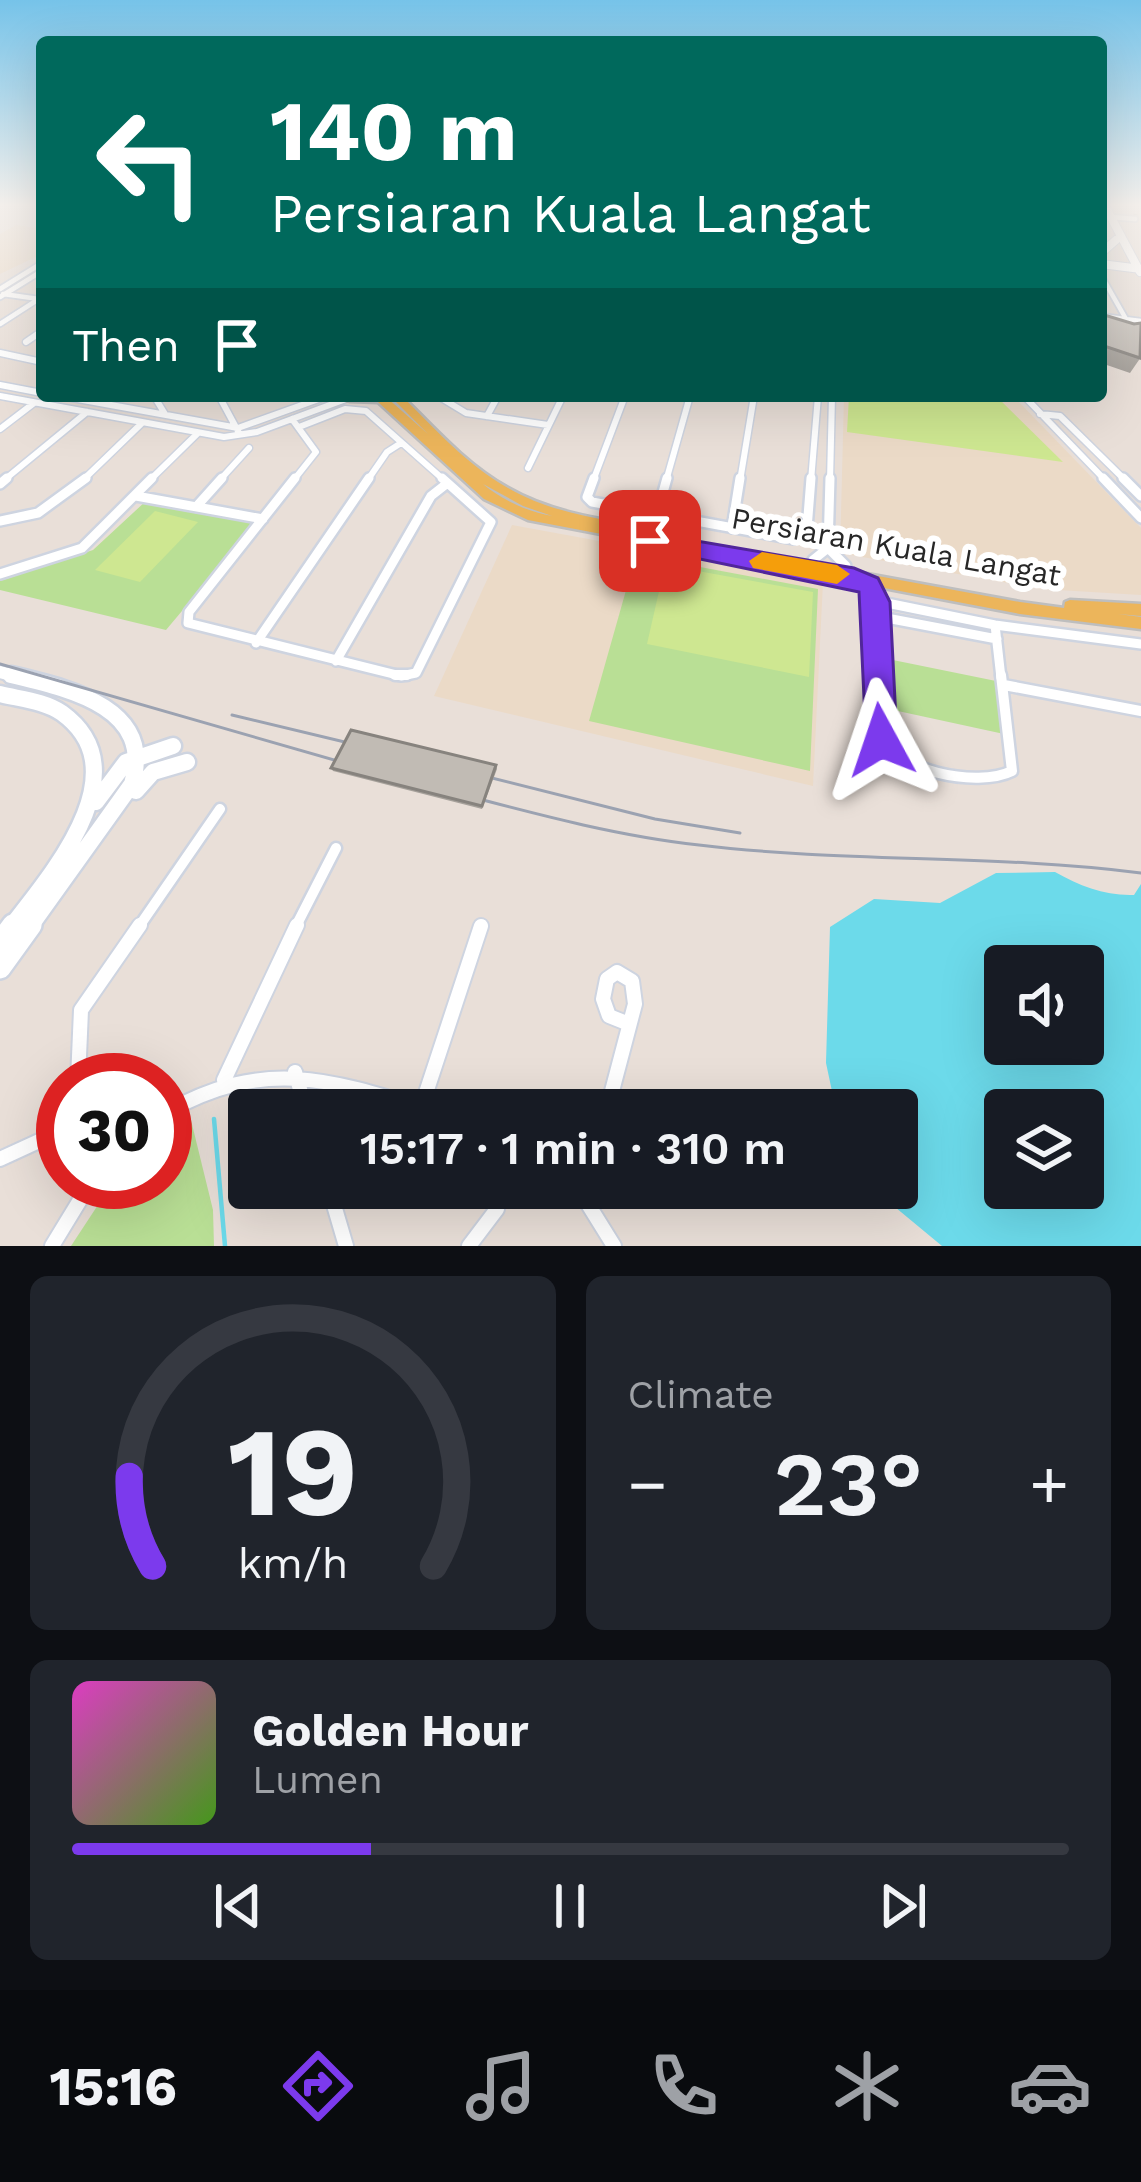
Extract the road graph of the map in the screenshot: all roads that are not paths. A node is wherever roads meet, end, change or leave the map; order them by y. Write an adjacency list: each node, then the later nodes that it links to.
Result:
1 (1137, 270): 3 (main road)
2 (36, 271): 5 (street)
3 (1107, 271)
4 (1107, 283): 9 (street)
5 (1, 293): 6 (street)
6 (36, 297)
7 (36, 301): 11 (street)
8 (1107, 317): 9 (street)
9 (1126, 319): 10 (street)
10 (1141, 321)
11 (0, 325)
12 (36, 336): 13 (street)
13 (26, 342)
14 (0, 353): 15 (street)
15 (36, 361)
16 (0, 385): 17 (street)
17 (36, 392)
18 (0, 396): 35 (street)
19 (96, 402): 37 (street)
20 (158, 402): 37 (street)
21 (222, 402): 44 (street)
22 (312, 402): 44 (street)
23 (340, 402): 41 (street)
24 (394, 402): 61 (main road, Persiaran Kuala Langat)
25 (395, 402): 60 (main road, Persiaran Kuala Langat)
26 (448, 402): 39 (street)
27 (495, 402): 39 (street)
28 (560, 402): 42 (street)
29 (623, 402): 54 (street)
30 (688, 402): 54 (street)
31 (753, 402): 58 (street)
32 (818, 402): 58 (street)
33 (832, 402): 59 (street)
34 (1029, 402): 38 (street)
35 (34, 403): 36 (street); 43 (street)
36 (87, 412): 40 (street); 49 (street)
37 (165, 414): 44 (street)
38 (1040, 414): 52 (street); 55 (street)
39 (487, 416): 42 (street)
40 (142, 423): 45 (street); 57 (street)
41 (296, 423): 44 (street); 46 (street); 56 (street)
42 (548, 425): 48 (street)
43 (0, 429)
44 (239, 432): 45 (street)
45 (198, 433): 51 (street)
46 (401, 443): 50 (street); 70 (street)
47 (249, 448): 53 (street)
48 (528, 468)
49 (0, 484)
50 (445, 485): 72 (street); 72 (street)
51 (136, 496): 53 (street); 62 (street)
52 (1141, 496)
53 (196, 507): 56 (street)
54 (657, 514): 58 (street)
55 (1141, 518)
56 (263, 519): 70 (street)
57 (0, 520)
58 (732, 528)
59 (828, 548): 60 (street); 61 (street)
60 (813, 560): 61 (main road, Persiaran Kuala Langat)
61 (850, 572): 63 (main road, Persiaran Kuala Langat); 64 (street); 65 (main road, Persiaran Kuala Langat)
62 (0, 574)
63 (905, 587): 64 (street); 67 (main road, Persiaran Kuala Langat)
64 (877, 598): 66 (street); 68 (street)
65 (1141, 610)
66 (876, 616): 69 (street); 74 (street)
67 (1141, 623)
68 (995, 625): 69 (street); 71 (street)
69 (997, 639): 74 (street)
70 (256, 643): 72 (street)
71 (1141, 644)
72 (336, 661)
73 (0, 672): 77 (main road)
74 (1004, 685): 76 (street)
75 (0, 694): 83 (main road)
76 (1140, 713)
77 (129, 725): 78 (main road); 78 (main road)
78 (142, 750): 82 (main road); 83 (main road)
79 (187, 762): 82 (main road)
80 (220, 809): 88 (street)
81 (336, 848): 90 (street)
82 (88, 849): 86 (main road)
83 (66, 851): 85 (main road)
84 (481, 926): 93 (street)
85 (0, 942)
86 (0, 968)
87 (629, 1024): 94 (street)
88 (79, 1053)
89 (295, 1072): 90 (street); 91 (street); 92 (street)
90 (224, 1080): 95 (street)
91 (300, 1089)
92 (355, 1089)
93 (431, 1089)
94 (612, 1089)
95 (192, 1098)
96 (36, 1142): 97 (street)
97 (0, 1159)
98 (75, 1209): 102 (street)
99 (335, 1209): 103 (street)
100 (497, 1209): 104 (street)
101 (591, 1209): 105 (street)
102 (52, 1246)
103 (346, 1246)
104 (469, 1246)
105 (614, 1246)

